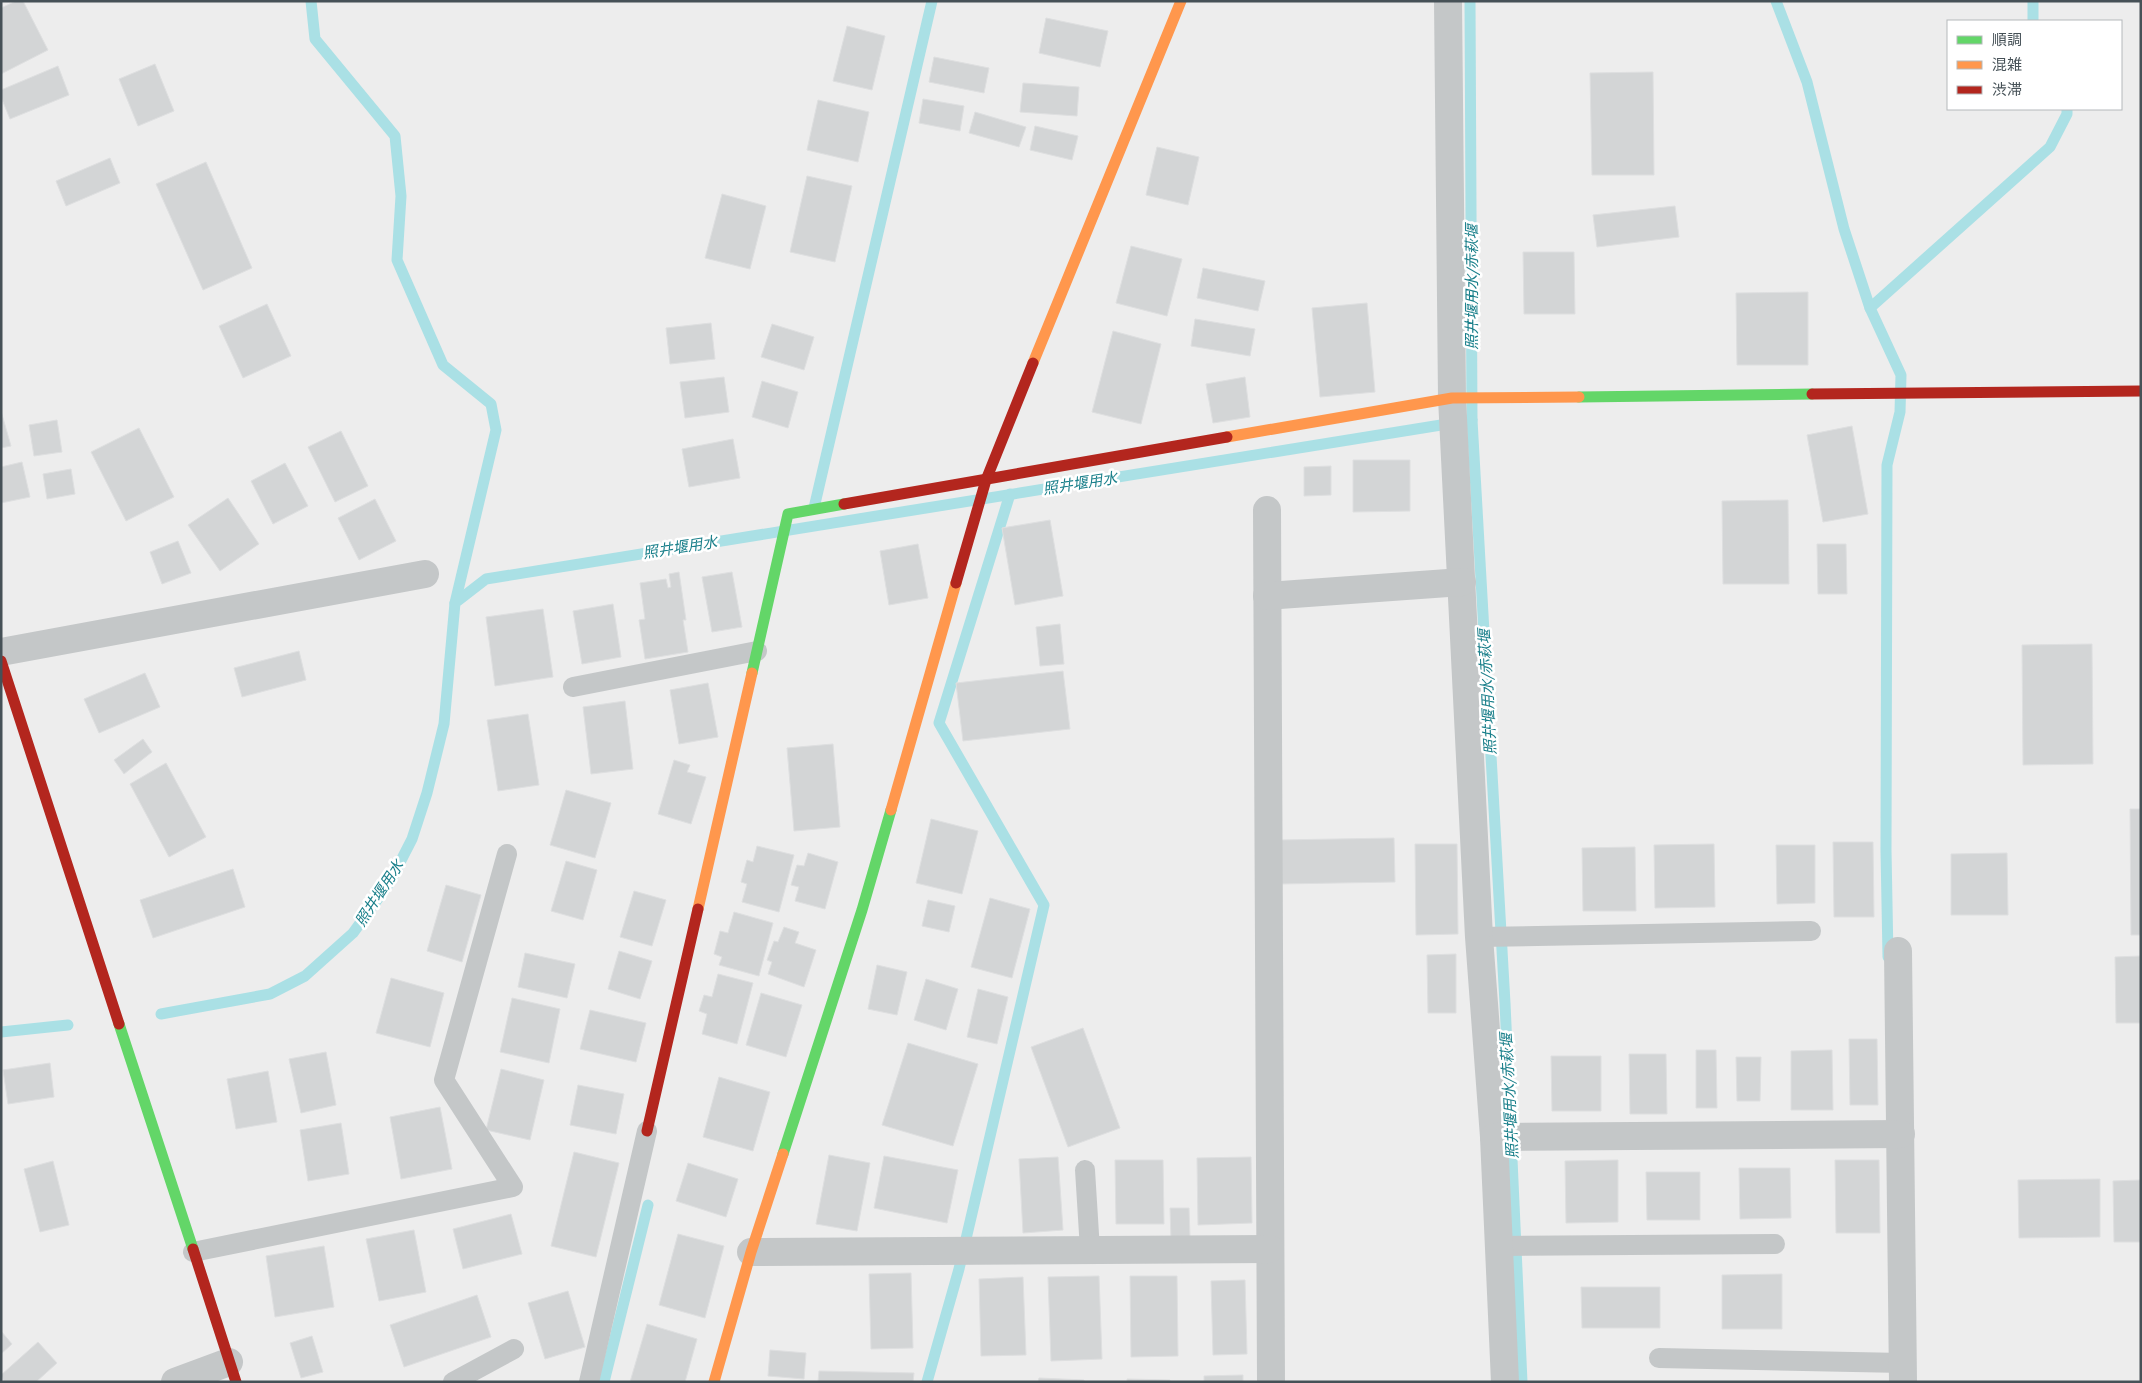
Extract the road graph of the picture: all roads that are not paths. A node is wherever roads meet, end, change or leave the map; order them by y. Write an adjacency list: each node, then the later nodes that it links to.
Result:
1 (1181, 1): 5 (street)
2 (1448, 1): 4 (street)
3 (2141, 391): 4 (street)
4 (1452, 398): 5 (street); 8 (street)
5 (986, 480): 10 (street); 27 (street)
6 (1267, 510): 9 (street)
7 (425, 574): 11 (street)
8 (1462, 582): 9 (street); 16 (street)
9 (1267, 596): 25 (street)
10 (757, 651): 13 (lane); 18 (street)
11 (1, 652)
12 (1, 660): 26 (street)
13 (574, 687)
14 (507, 854): 26 (lane)
15 (1811, 931): 16 (lane)
16 (1479, 937): 20 (street)
17 (1898, 951): 19 (street)
18 (647, 1131): 34 (lane)
19 (1900, 1134): 20 (street); 31 (street)
20 (1494, 1137): 23 (street)
21 (1085, 1170): 24 (lane)
22 (1775, 1244): 23 (lane)
23 (1499, 1246): 37 (street)
24 (1090, 1250): 25 (street); 27 (street)
25 (1270, 1250): 36 (street)
26 (193, 1252): 30 (street)
27 (751, 1252): 35 (street)
28 (514, 1349): 33 (lane)
29 (1659, 1358): 31 (lane)
30 (232, 1372): 32 (street)
31 (1903, 1372)
32 (175, 1382)
33 (454, 1382)
34 (589, 1382)
35 (714, 1382)
36 (1271, 1382)
37 (1505, 1382)

